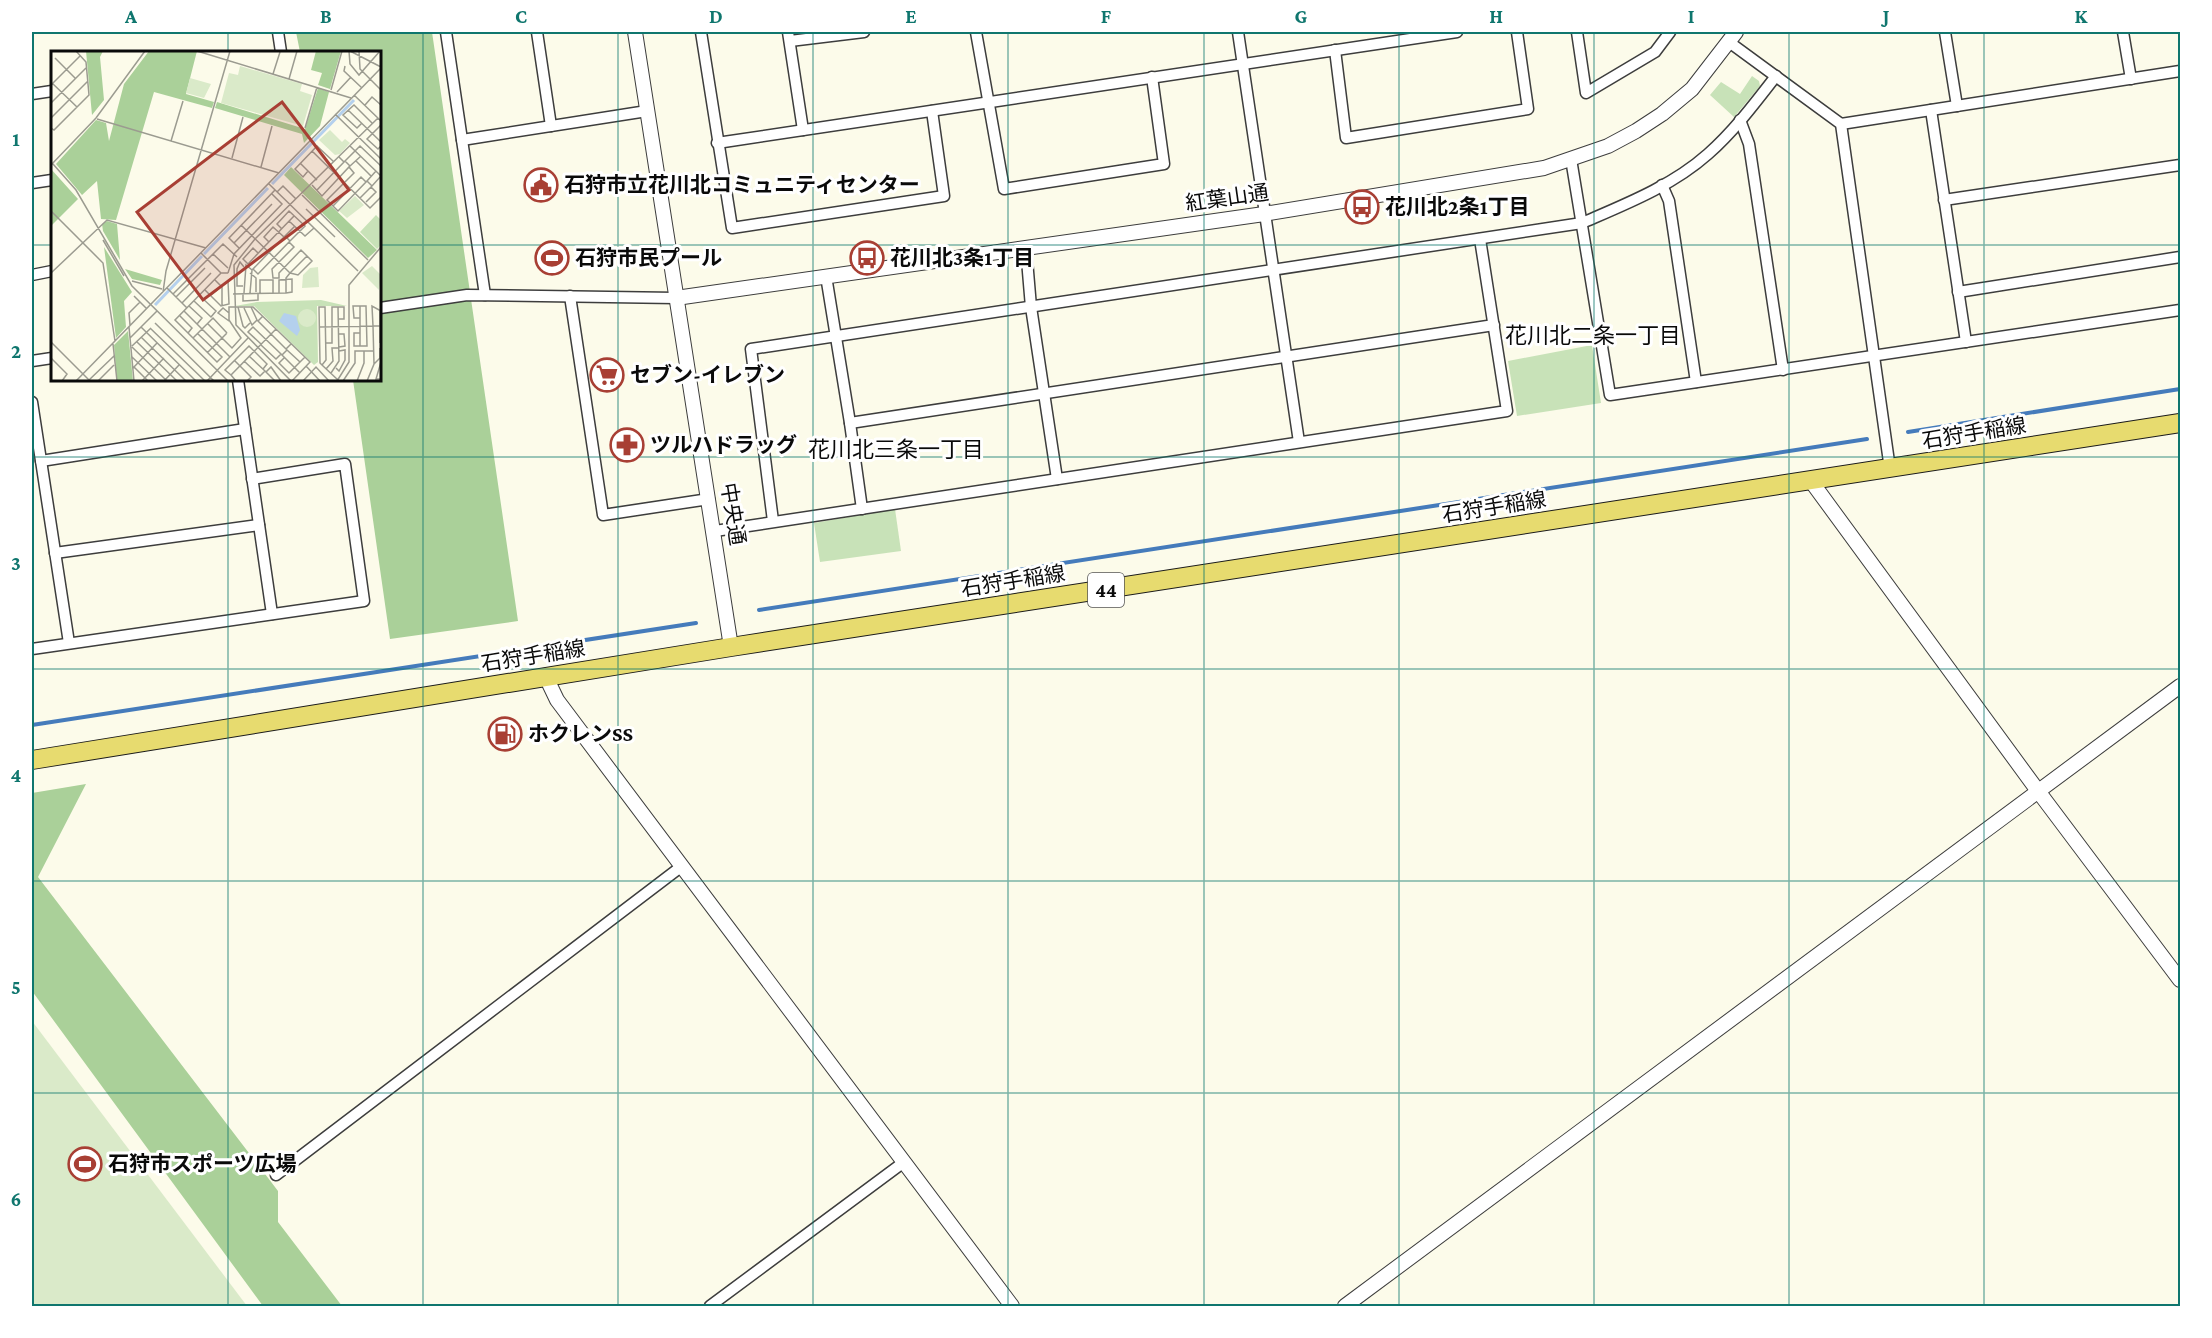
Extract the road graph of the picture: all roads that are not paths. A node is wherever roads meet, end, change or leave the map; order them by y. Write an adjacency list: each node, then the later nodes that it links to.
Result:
1 (278, 32): 18 (street)
2 (446, 32): 35 (street)
3 (537, 32): 33 (street)
4 (635, 32): 29 (street, 中央通)
5 (701, 32): 36 (street)
6 (864, 32): 15 (street)
7 (976, 32): 26 (street)
8 (1238, 32): 19 (street)
9 (1457, 32): 17 (street)
10 (1517, 32): 17 (street)
11 (1577, 32): 12 (street)
12 (1670, 32)
13 (1945, 32): 27 (street)
14 (2123, 32): 23 (street)
15 (789, 36): 34 (street)
16 (1732, 37): 21 (street); 37 (street, 紅葉山通)
17 (1335, 50): 19 (street)
18 (281, 51)
19 (1243, 64): 22 (street); 43 (street)
20 (2181, 71): 23 (street)
21 (1776, 76): 31 (street); 32 (street)
22 (1152, 77): 26 (street); 26 (street)
23 (2131, 79): 27 (street)
24 (51, 91): 25 (street)
25 (32, 94)
26 (988, 102): 30 (street)
27 (1957, 106): 28 (street)
28 (1931, 110): 32 (street); 42 (street)
29 (647, 111): 33 (street); 55 (street, 中央通)
30 (932, 111): 34 (street); 36 (street)
31 (1740, 120): 41 (street); 66 (street)
32 (1841, 124): 63 (street)
33 (551, 126): 35 (street)
34 (803, 130): 36 (street)
35 (462, 140): 53 (street)
36 (717, 143)
37 (1571, 159): 43 (street, 紅葉山通); 44 (street)
38 (2181, 165): 42 (street)
39 (51, 180): 40 (street)
40 (32, 183)
41 (1662, 185): 44 (street); 68 (street)
42 (1944, 200): 52 (street)
43 (1264, 214): 46 (street, 紅葉山通); 48 (street)
44 (1582, 223): 45 (street); 68 (street)
45 (1480, 239): 48 (street); 59 (street)
46 (1026, 248): 51 (street, 紅葉山通); 56 (street)
47 (2181, 257): 52 (street)
48 (1273, 270): 56 (street); 62 (street)
49 (51, 271): 50 (street)
50 (32, 275)
51 (826, 276): 55 (street, 紅葉山通); 60 (street)
52 (1958, 292): 61 (street)
53 (485, 295): 54 (street); 57 (street)
54 (570, 296): 55 (street); 80 (street)
55 (676, 298): 80 (street, 中央通)
56 (1031, 307): 60 (street); 69 (street)
57 (381, 308)
58 (2181, 310): 61 (street)
59 (1494, 325): 62 (street); 74 (street)
60 (835, 337): 71 (street); 82 (street)
61 (1966, 342): 63 (street)
62 (1286, 356): 69 (street); 74 (street)
63 (1874, 356): 66 (street); 76 (street)
64 (51, 358): 65 (street)
65 (32, 361)
66 (1783, 370): 68 (street)
67 (238, 381): 73 (street)
68 (1696, 382)
69 (1044, 393): 71 (street); 78 (street)
70 (32, 402): 75 (street)
71 (850, 423): 81 (street)
72 (2181, 423): 76 (main road, 石狩手稲線 / 44)
73 (245, 429): 75 (street); 77 (street)
74 (1299, 442): 78 (street)
75 (40, 461): 85 (street)
76 (1890, 469): 79 (main road, 石狩手稲線 / 44)
77 (252, 479): 83 (street); 86 (street)
78 (1057, 479): 81 (street)
79 (1811, 481): 88 (main road, 石狩手稲線 / 44); 93 (street)
80 (709, 500): 84 (street, 中央通)
81 (862, 509): 82 (street)
82 (773, 522): 84 (street)
83 (259, 525): 85 (street); 86 (street)
84 (715, 531): 88 (street, 中央通)
85 (55, 553): 87 (street)
86 (272, 614): 87 (street)
87 (69, 643): 89 (street)
88 (731, 647): 90 (main road, 石狩手稲線 / 44)
89 (32, 649)
90 (546, 677): 92 (main road, 石狩手稲線 / 44); 94 (street)
91 (2181, 686): 93 (street)
92 (32, 760)
93 (2038, 791): 95 (street); 100 (street)
94 (681, 866): 96 (street); 97 (street)
95 (2181, 980)
96 (904, 1162): 98 (street); 99 (street)
97 (276, 1175)
98 (710, 1306)
99 (1012, 1306)
100 (1346, 1306)

